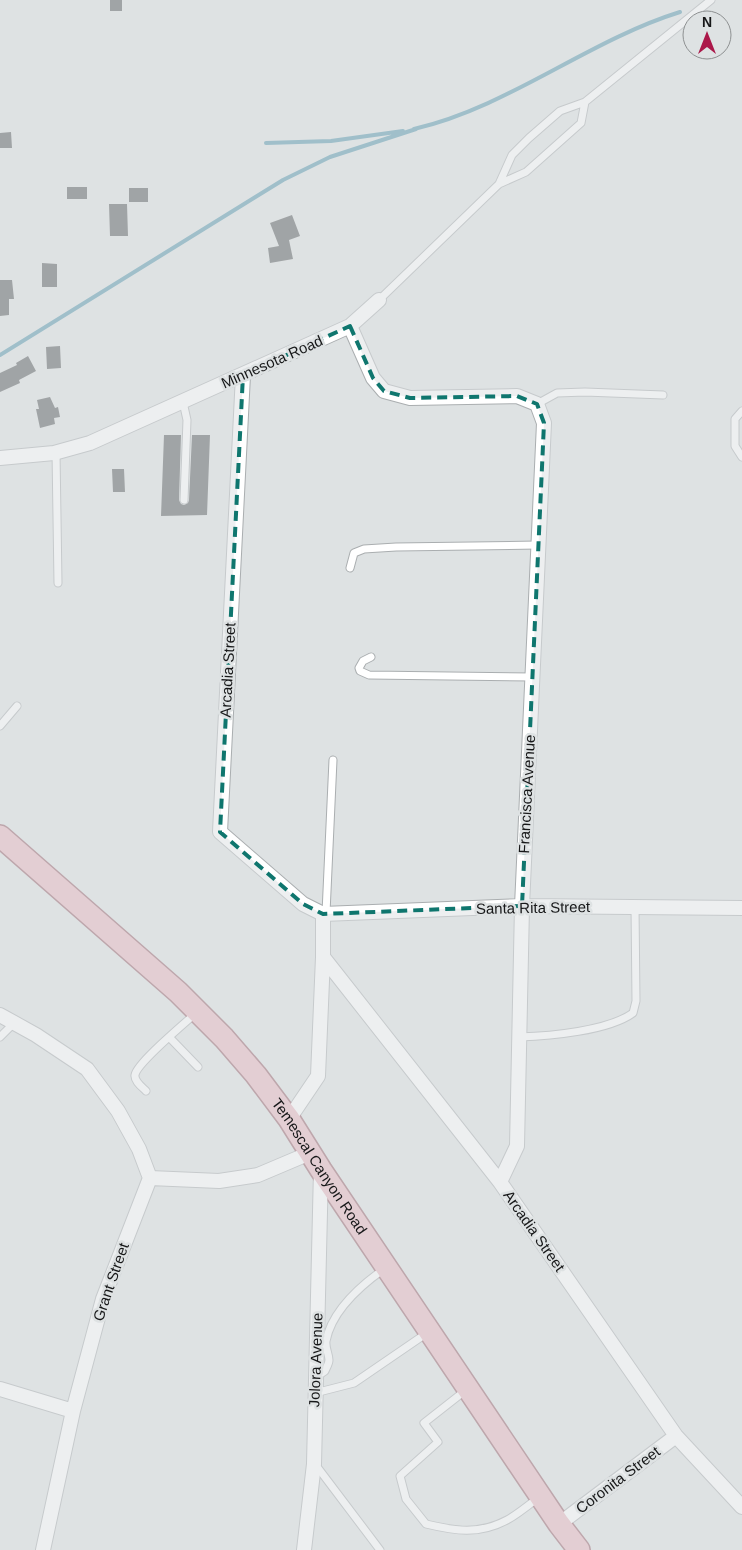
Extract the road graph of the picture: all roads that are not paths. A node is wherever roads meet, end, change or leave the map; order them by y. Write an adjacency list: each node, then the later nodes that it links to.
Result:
1 (711, 0): 2 (lane, Minnesota Road)
2 (585, 102): 3 (lane, Minnesota Road); 3 (lane, Minnesota Road)
3 (499, 184): 4 (lane, Minnesota Road)
4 (379, 300): 5 (street, Minnesota Road)
5 (350, 326): 6 (street, Minnesota Road); 9 (street)
6 (243, 375): 8 (street, Minnesota Road); 27 (street, Arcadia Street)
7 (663, 395): 9 (lane)
8 (184, 402): 11 (street, Minnesota Road); 14 (lane)
9 (538, 404): 15 (street, Francisca Avenue)
10 (742, 411): 12 (lane)
11 (56, 452): 13 (street, Minnesota Road); 17 (lane)
12 (742, 457)
13 (0, 458)
14 (184, 500)
15 (538, 545): 16 (lane); 19 (street, Francisca Avenue)
16 (350, 568)
17 (58, 584)
18 (371, 657): 19 (lane)
19 (532, 677): 24 (street, Francisca Avenue)
20 (17, 706): 21 (lane)
21 (0, 726)
22 (334, 760): 27 (lane)
23 (0, 836): 29 (main road, Temescal Canyon Road)
24 (522, 906): 25 (street, Santa Rita Street); 27 (street, Santa Rita Street); 34 (street, Francisca Avenue)
25 (635, 907): 26 (street, Santa Rita Street); 34 (lane)
26 (742, 908)
27 (325, 914): 28 (street)
28 (323, 957): 37 (street); 40 (street, Arcadia Street)
29 (198, 1011): 33 (lane); 37 (main road, Temescal Canyon Road)
30 (0, 1016): 31 (street)
31 (14, 1023): 32 (lane); 39 (street)
32 (0, 1037)
33 (170, 1038): 35 (lane); 36 (lane)
34 (519, 1038): 40 (street, Francisca Avenue)
35 (198, 1067)
36 (146, 1090)
37 (290, 1119): 38 (main road, Temescal Canyon Road)
38 (315, 1161): 39 (street); 41 (main road, Temescal Canyon Road); 43 (street, Jolora Avenue)
39 (150, 1178): 47 (street, Grant Street)
40 (500, 1182): 48 (street, Arcadia Street)
41 (386, 1267): 42 (main road, Temescal Canyon Road); 43 (lane)
42 (429, 1331): 44 (main road, Temescal Canyon Road); 46 (lane)
43 (316, 1377): 46 (street, Jolora Avenue)
44 (468, 1388): 50 (main road, Temescal Canyon Road); 50 (lane)
45 (0, 1389): 47 (street)
46 (315, 1394): 49 (street, Jolora Avenue)
47 (73, 1412): 53 (street, Grant Street)
48 (676, 1436): 51 (street, Arcadia Street); 52 (street, Coronita Street)
49 (314, 1464): 54 (street, Jolora Avenue); 55 (lane)
50 (540, 1496): 52 (main road, Temescal Canyon Road)
51 (742, 1507)
52 (559, 1524): 56 (main road, Temescal Canyon Road)
53 (43, 1550)
54 (304, 1550)
55 (380, 1550)
56 (579, 1550)

